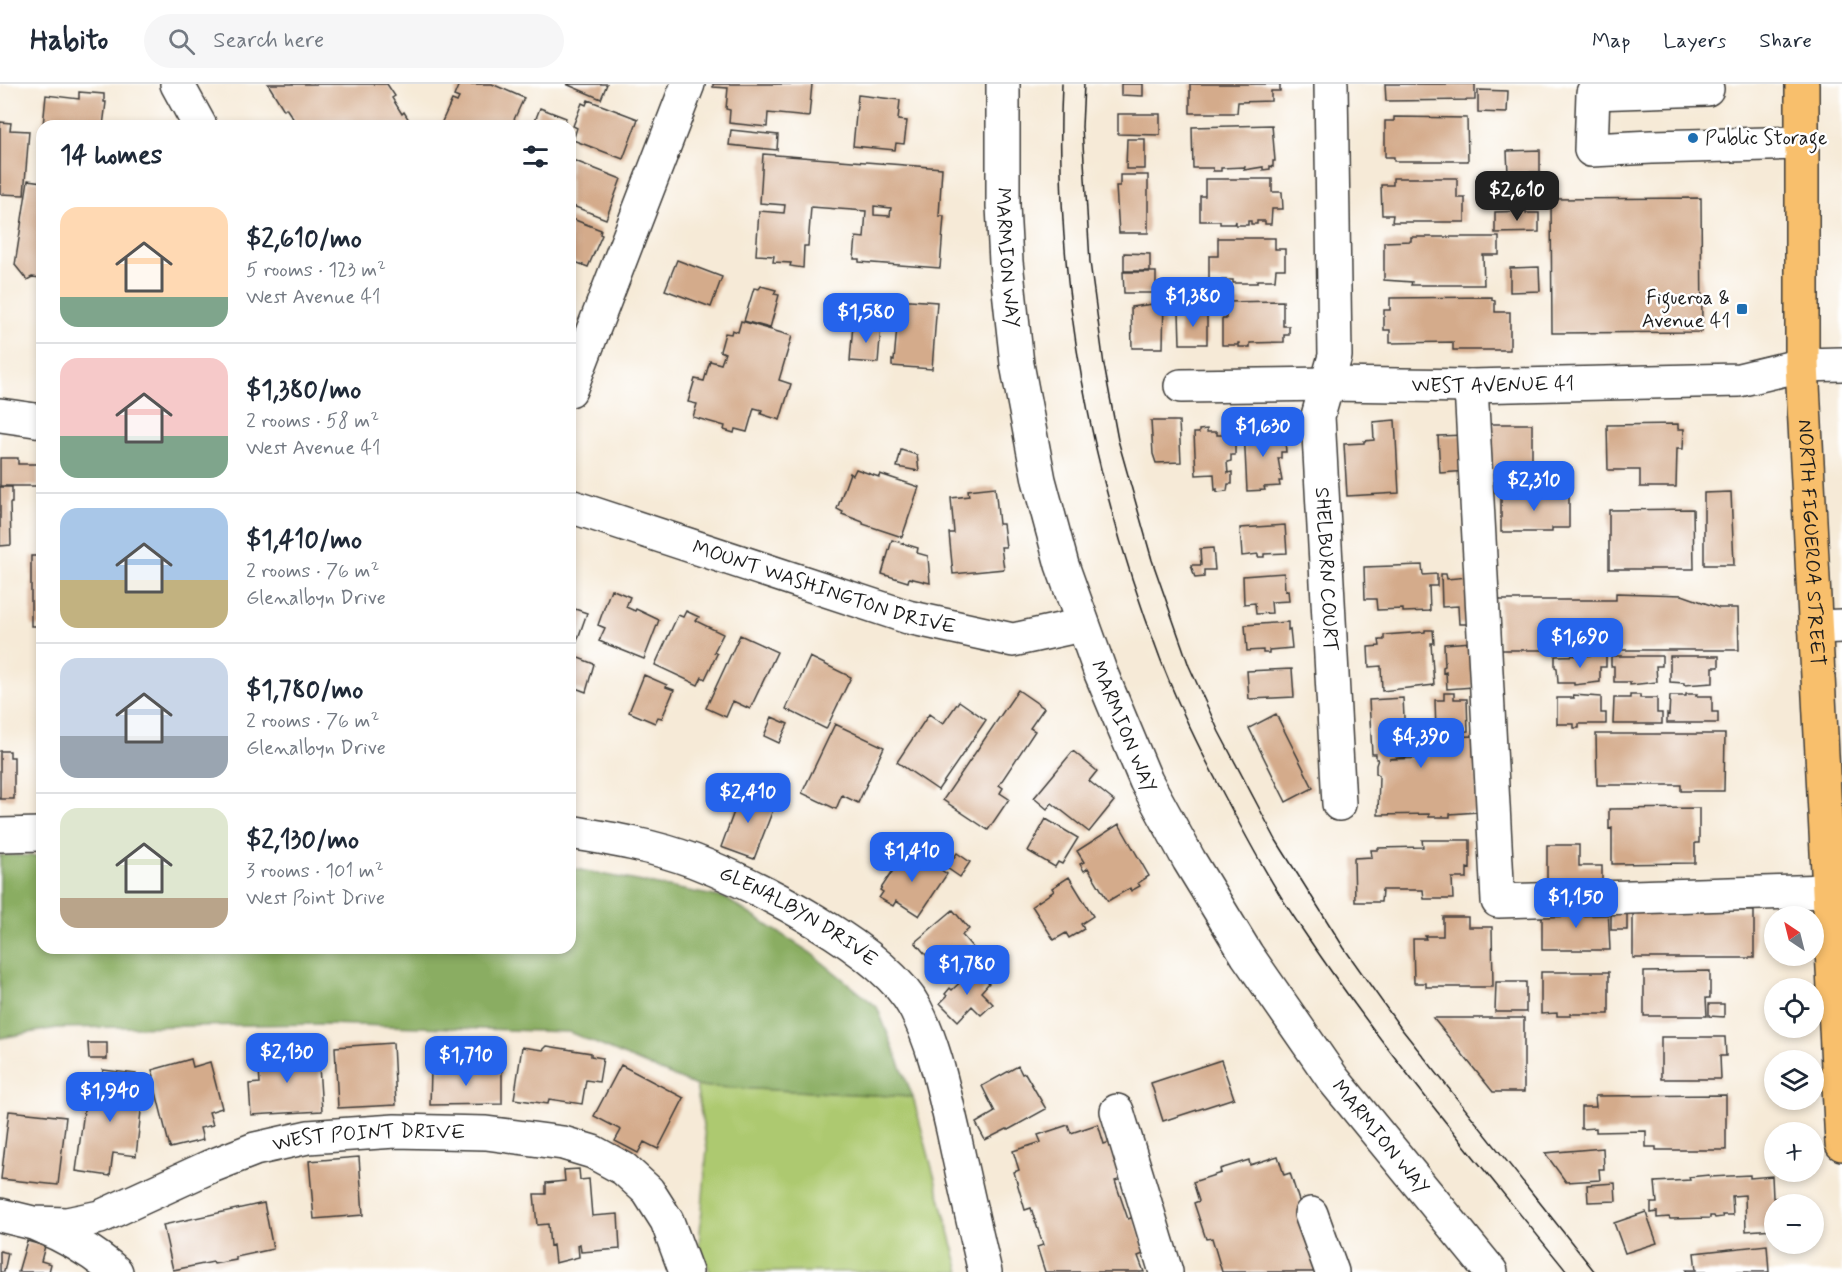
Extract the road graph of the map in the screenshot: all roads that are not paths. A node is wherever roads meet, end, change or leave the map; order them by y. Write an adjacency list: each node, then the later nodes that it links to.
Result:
1 (177, 84): 7 (street)
2 (687, 84): 11 (street)
3 (1003, 84): 18 (street, MARMION WAY)
4 (1331, 84): 12 (street, SHELBURN COURT)
5 (1802, 84): 8 (main road, NORTH FIGUEROA STREET)
6 (1707, 89): 8 (street)
7 (197, 120)
8 (1802, 143): 10 (main road, NORTH FIGUEROA STREET)
9 (1842, 364): 10 (street, WEST AVENUE 41)
10 (1802, 365): 14 (street, WEST AVENUE 41); 19 (main road, NORTH FIGUEROA STREET)
11 (576, 374)
12 (1328, 384): 13 (street, WEST AVENUE 41); 14 (street, WEST AVENUE 41); 20 (street, SHELBURN COURT)
13 (1181, 386)
14 (1471, 386): 24 (street)
15 (0, 416): 16 (street)
16 (36, 420)
17 (576, 508): 18 (street, MOUNT WASHINGTON DRIVE)
18 (1082, 625): 35 (street, MARMION WAY)
19 (1828, 627): 24 (main road, NORTH FIGUEROA STREET)
20 (1339, 804)
21 (576, 833): 32 (street, GLENALBYN DRIVE)
22 (36, 834): 23 (street)
23 (0, 835)
24 (1833, 894): 26 (main road, NORTH FIGUEROA STREET)
25 (1117, 1111): 33 (street)
26 (1842, 1144)
27 (1311, 1214): 34 (street)
28 (0, 1215): 29 (street, WEST POINT DRIVE)
29 (33, 1223): 30 (street); 31 (street, WEST POINT DRIVE)
30 (116, 1272)
31 (686, 1272)
32 (985, 1272)
33 (1166, 1272)
34 (1332, 1272)
35 (1491, 1272)

